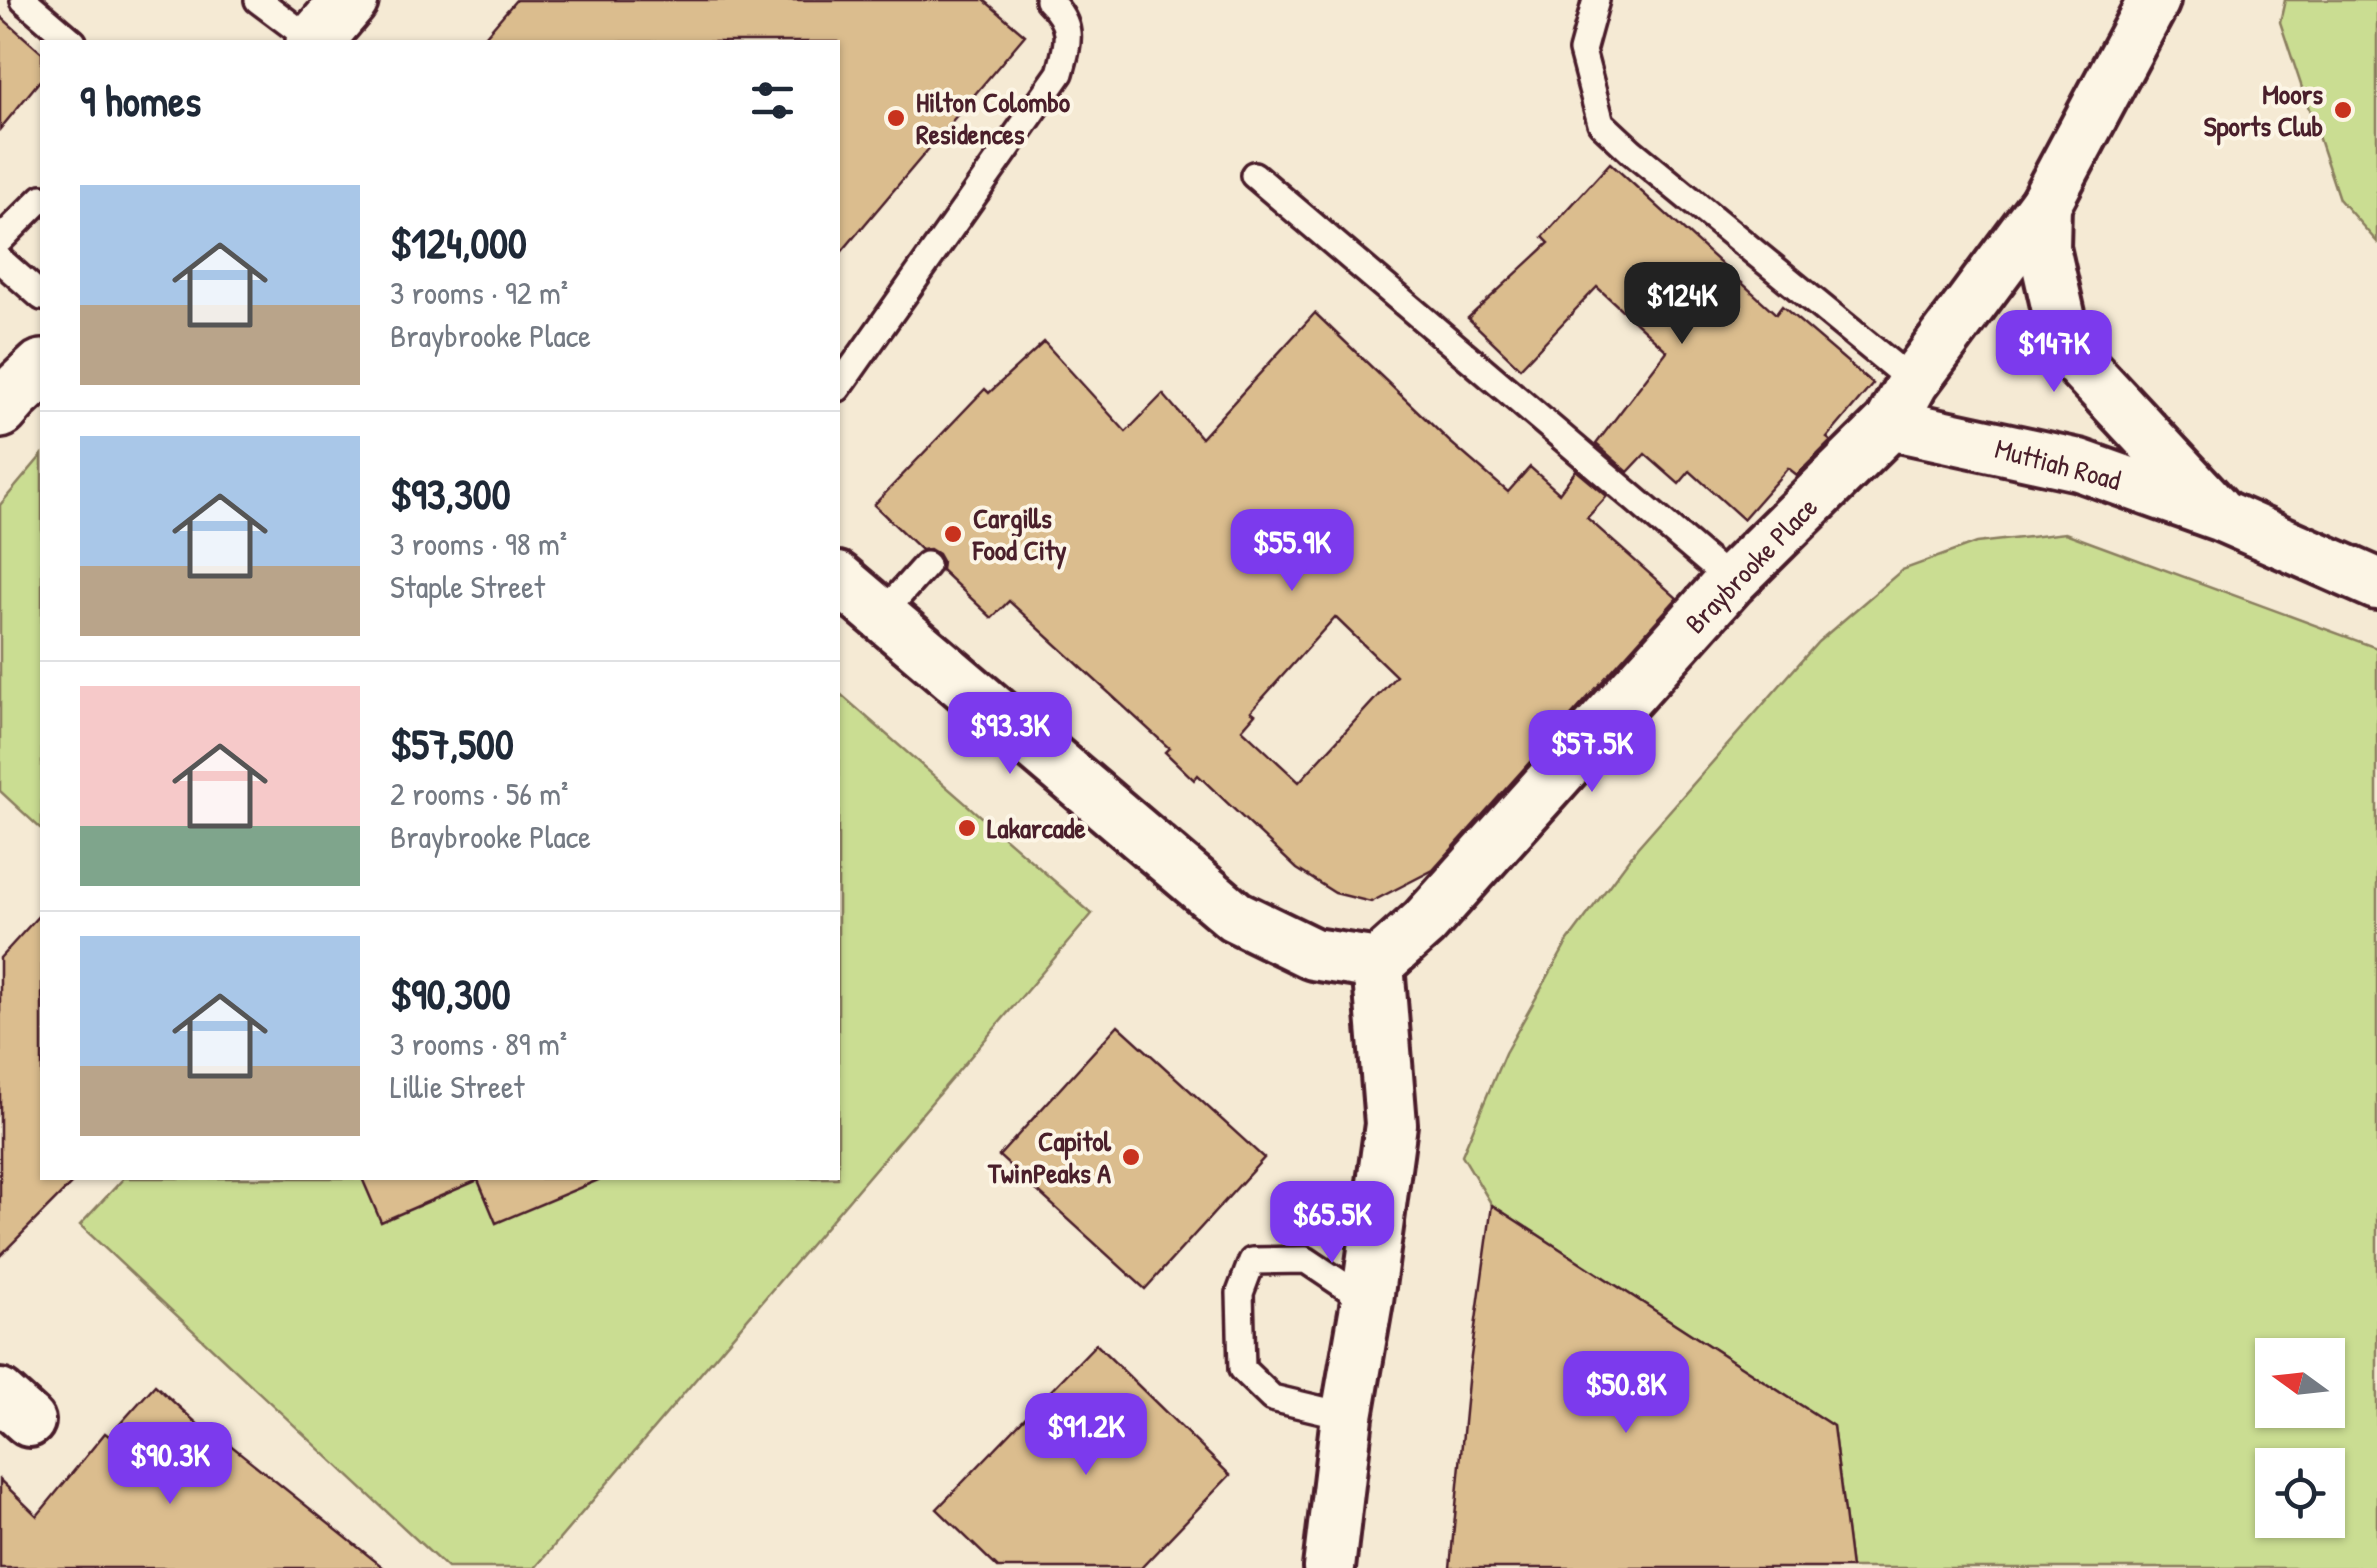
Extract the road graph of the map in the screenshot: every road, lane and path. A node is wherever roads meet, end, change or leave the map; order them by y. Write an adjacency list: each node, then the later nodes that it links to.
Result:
1 (24, 0): 7 (lane)
2 (258, 0): 8 (lane)
3 (350, 0): 9 (main road)
4 (1048, 0): 17 (lane)
5 (1596, 0): 18 (lane)
6 (2154, 0): 12 (street, Braybrooke Place)
7 (72, 40)
8 (311, 40)
9 (316, 40)
10 (1254, 175): 23 (lane)
11 (40, 200): 13 (lane)
12 (2044, 204): 18 (street, Braybrooke Place); 20 (street, Muttiah Road)
13 (0, 240)
14 (0, 260): 15 (lane)
15 (40, 295)
16 (40, 370): 19 (main road)
17 (840, 385)
18 (1901, 403): 20 (street, Muttiah Road); 23 (street, Braybrooke Place)
19 (0, 410)
20 (2222, 516): 24 (street, Muttiah Road)
21 (926, 565): 25 (lane)
22 (840, 580): 25 (street)
23 (1730, 582): 26 (street, Braybrooke Place)
24 (2377, 584)
25 (882, 615): 26 (street)
26 (1378, 964): 27 (street)
27 (1367, 1301): 28 (street); 28 (lane)
28 (1347, 1416): 29 (street)
29 (1330, 1568)

